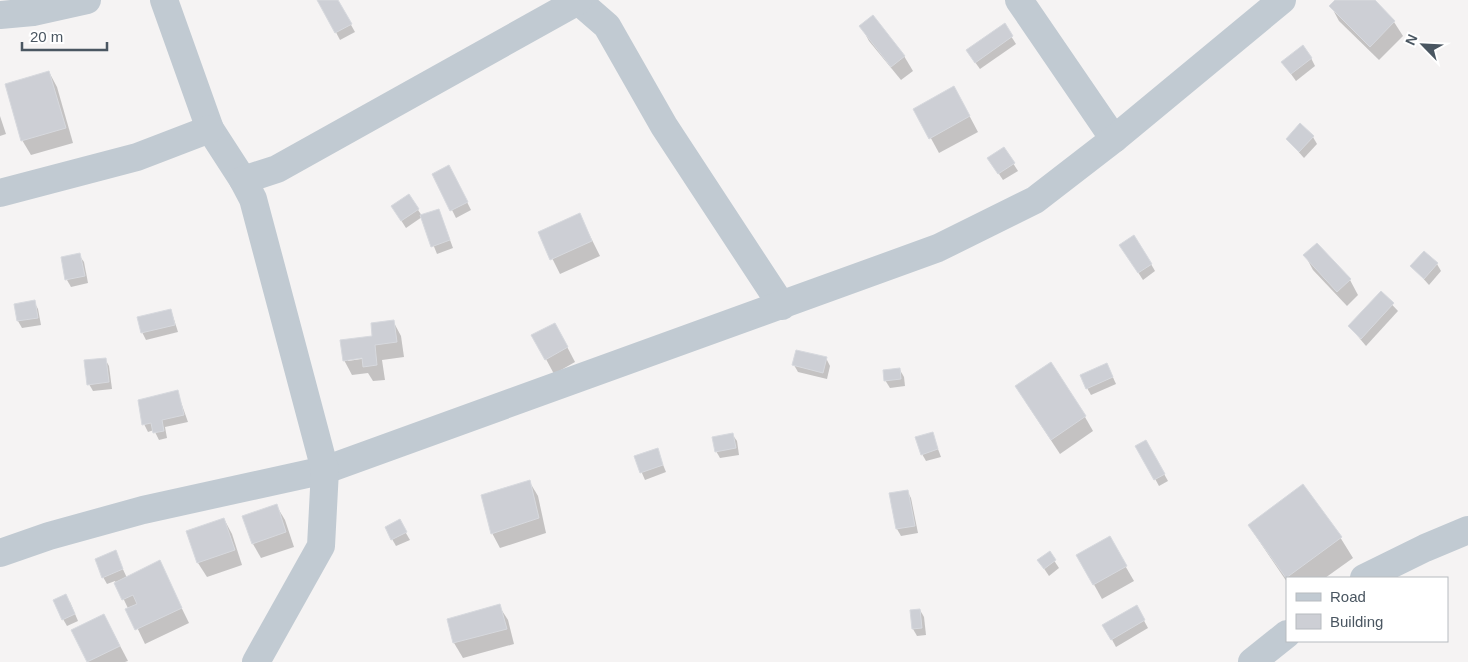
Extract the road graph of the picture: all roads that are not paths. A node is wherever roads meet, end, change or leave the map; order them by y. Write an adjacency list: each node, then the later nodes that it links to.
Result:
1 (87, 0): 6 (street)
2 (164, 0): 7 (street)
3 (577, 0): 9 (street); 11 (street)
4 (1018, 0): 8 (street)
5 (1282, 0): 8 (street)
6 (0, 15)
7 (210, 129): 9 (street); 10 (street)
8 (1114, 139): 11 (street)
9 (243, 180): 12 (street)
10 (0, 193)
11 (782, 306): 12 (street)
12 (325, 470): 14 (street); 17 (street)
13 (1468, 530): 15 (street)
14 (0, 553)
15 (1366, 577)
16 (1286, 635): 18 (street)
17 (256, 662)
18 (1252, 662)

